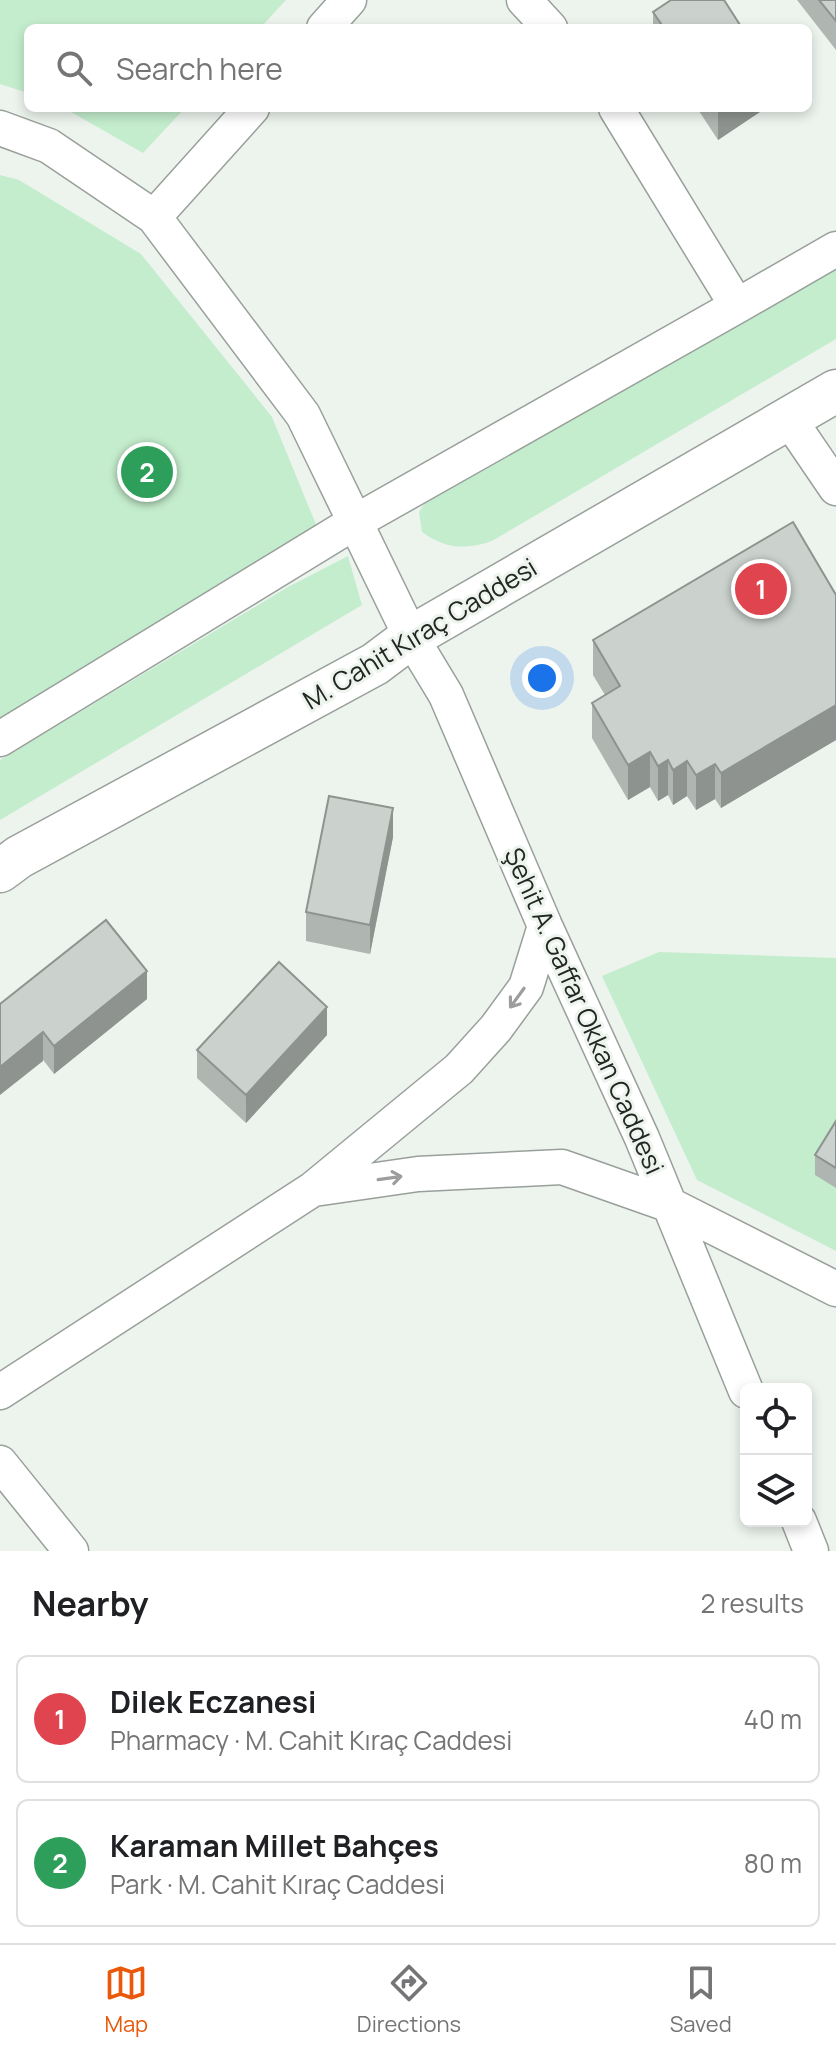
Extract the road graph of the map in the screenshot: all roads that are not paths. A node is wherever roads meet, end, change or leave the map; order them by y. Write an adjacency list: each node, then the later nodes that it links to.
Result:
1 (349, 0): 3 (street)
2 (524, 0): 4 (street)
3 (328, 24)
4 (546, 24)
5 (248, 112): 8 (street)
6 (618, 112): 10 (street)
7 (0, 128): 8 (street, Şehit A. Gaffar Okkan Caddesi)
8 (154, 217): 14 (street, Şehit A. Gaffar Okkan Caddesi)
9 (836, 249): 10 (street)
10 (737, 306): 14 (street)
11 (836, 391): 12 (street, M. Cahit Kıraç Caddesi)
12 (789, 419): 13 (street); 15 (street, M. Cahit Kıraç Caddesi)
13 (836, 488)
14 (355, 522): 15 (street, Şehit A. Gaffar Okkan Caddesi); 16 (street)
15 (411, 637): 17 (street, M. Cahit Kıraç Caddesi); 18 (street, Şehit A. Gaffar Okkan Caddesi)
16 (0, 739)
17 (0, 871)
18 (545, 926): 19 (street, one-way to 19); 20 (street, Şehit A. Gaffar Okkan Caddesi)
19 (313, 1189): 20 (street, one-way to 20); 23 (street)
20 (670, 1205): 21 (street); 22 (street, Şehit A. Gaffar Okkan Caddesi)
21 (836, 1289)
22 (743, 1383)
23 (0, 1392)
24 (0, 1463): 26 (street)
25 (801, 1527): 27 (street)
26 (71, 1551)
27 (811, 1551)

